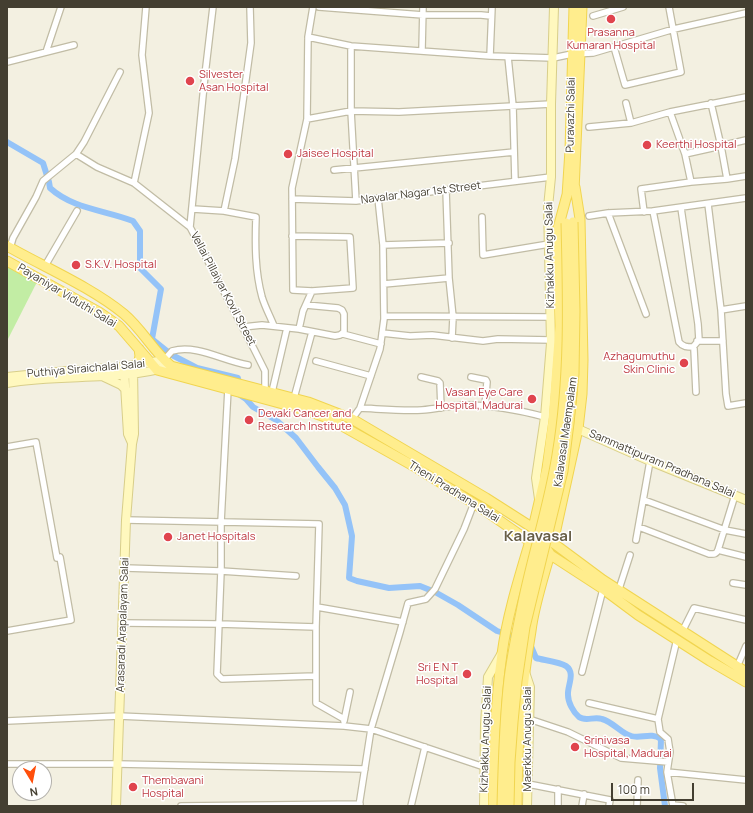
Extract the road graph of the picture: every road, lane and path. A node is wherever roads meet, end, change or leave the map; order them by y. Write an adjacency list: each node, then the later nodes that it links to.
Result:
1 (61, 7): 24 (street)
2 (146, 7): 53 (street)
3 (213, 7): 62 (street)
4 (250, 7): 64 (street)
5 (312, 7): 19 (street)
6 (319, 7): 15 (street)
7 (423, 7): 15 (street)
8 (492, 7): 16 (street)
9 (554, 7): 28 (street, Kizhakku Anugu Salai)
10 (574, 7): 25 (main road, Puravazhi Salai)
11 (582, 7): 25 (main road, Puravazhi Salai)
12 (623, 7): 17 (street)
13 (669, 7): 18 (street)
14 (746, 13): 18 (street)
15 (423, 15): 16 (street); 23 (street)
16 (491, 16): 26 (street)
17 (593, 16)
18 (674, 29): 22 (street); 22 (street)
19 (308, 37): 21 (street); 38 (street)
20 (74, 45): 24 (street)
21 (351, 46): 23 (street); 36 (street)
22 (614, 47): 25 (street)
23 (422, 50): 26 (street)
24 (46, 52): 29 (street)
25 (576, 54): 28 (street); 54 (main road, Puravazhi Salai)
26 (490, 56): 27 (street)
27 (508, 57): 28 (street); 35 (street)
28 (552, 58): 34 (street, Kizhakku Anugu Salai)
29 (7, 62)
30 (120, 72): 44 (street)
31 (746, 97): 33 (street)
32 (626, 103): 39 (street)
33 (712, 103): 37 (street); 42 (street)
34 (551, 104): 35 (street); 49 (street, Kizhakku Anugu Salai)
35 (513, 106): 36 (street); 43 (street)
36 (351, 111): 38 (street); 46 (street)
37 (670, 112): 39 (street); 45 (street)
38 (306, 119): 58 (street)
39 (631, 123): 40 (street)
40 (589, 127)
41 (746, 140): 42 (street)
42 (721, 146): 45 (street); 50 (street)
43 (514, 152): 46 (street); 51 (street)
44 (76, 154): 53 (street, Vellai Pillaiyar Kovil Street); 76 (street)
45 (685, 154): 52 (street)
46 (354, 168): 47 (street); 59 (street)
47 (334, 170)
48 (746, 176): 50 (street)
49 (550, 177): 51 (street, Navalar Nagar 1st Street); 74 (street, Kizhakku Anugu Salai)
50 (727, 179): 52 (street)
51 (515, 181): 55 (street, Navalar Nagar 1st Street)
52 (691, 182): 66 (street)
53 (134, 183): 71 (street, Vellai Pillaiyar Kovil Street)
54 (571, 189): 70 (main road, Puravazhi Salai); 132 (main road); 141 (main road)
55 (446, 190): 56 (street, Navalar Nagar 1st Street); 73 (street)
56 (378, 198): 59 (street, Navalar Nagar 1st Street); 75 (street)
57 (746, 198): 60 (street)
58 (292, 199): 59 (street, Navalar Nagar 1st Street); 72 (street)
59 (356, 201)
60 (708, 204): 61 (street); 87 (street)
61 (681, 208): 65 (street); 102 (street)
62 (193, 209): 64 (street); 71 (street)
63 (77, 211): 78 (street)
64 (224, 211): 93 (street)
65 (653, 211): 66 (street); 105 (street)
66 (644, 212): 67 (street)
67 (608, 214): 68 (street); 88 (street)
68 (588, 216)
69 (482, 217): 74 (street)
70 (570, 222): 210 (main road, Kalavasal Maempalam, bridge); 211 (main road, Kalavasal Maempalam, bridge)
71 (190, 227): 94 (street, Vellai Pillaiyar Kovil Street)
72 (292, 236): 83 (street); 83 (street)
73 (449, 243): 75 (street); 80 (street)
74 (549, 244): 91 (street, Kizhakku Anugu Salai)
75 (383, 245): 81 (street)
76 (8, 247): 78 (main road, Payaniyar Viduthi Salai)
77 (7, 261): 82 (main road, Payaniyar Viduthi Salai)
78 (45, 266): 79 (main road, Payaniyar Viduthi Salai)
79 (59, 274): 82 (main road); 86 (main road, Payaniyar Viduthi Salai)
80 (449, 278): 81 (street); 90 (street)
81 (384, 284): 89 (street)
82 (52, 286): 92 (main road, Payaniyar Viduthi Salai)
83 (312, 291): 84 (street)
84 (306, 305): 96 (street); 99 (street)
85 (746, 306): 87 (street)
86 (115, 308): 92 (main road); 107 (main road, Payaniyar Viduthi Salai)
87 (721, 310): 103 (street)
88 (646, 314)
89 (384, 316): 90 (street); 98 (street)
90 (453, 317): 91 (street); 100 (street)
91 (551, 317): 101 (street, Kizhakku Anugu Salai)
92 (107, 318): 106 (main road, Payaniyar Viduthi Salai)
93 (274, 326): 94 (street); 95 (street)
94 (243, 327): 123 (street, Vellai Pillaiyar Kovil Street)
95 (287, 328): 96 (street); 123 (street)
96 (299, 329): 97 (street)
97 (312, 332): 99 (street); 125 (street)
98 (382, 333): 100 (street); 104 (street)
99 (343, 334): 104 (street)
100 (452, 338): 101 (street)
101 (551, 340): 130 (street, Kizhakku Anugu Salai)
102 (697, 341): 103 (street); 105 (street)
103 (723, 341): 126 (street)
104 (381, 344): 115 (street)
105 (693, 347): 124 (street)
106 (139, 349): 110 (main road, Payaniyar Viduthi Salai); 111 (main road)
107 (169, 358): 109 (street); 110 (street, Puthiya Siraichalai Salai); 121 (main road, Theni Pradhana Salai)
108 (316, 361): 115 (street)
109 (248, 365)
110 (154, 367): 111 (street, Puthiya Siraichalai Salai); 113 (street); 121 (main road, Theni Pradhana Salai)
111 (135, 368): 112 (street); 113 (street); 120 (street, Arasaradi Arapalayam Salai)
112 (124, 371): 114 (street, Puthiya Siraichalai Salai); 116 (street, Puthiya Siraichalai Salai); 122 (street, Arasaradi Arapalayam Salai)
113 (144, 372): 120 (street)
114 (102, 376): 119 (street, Puthiya Siraichalai Salai); 122 (street)
115 (371, 376): 128 (street)
116 (7, 377)
117 (421, 377): 129 (street)
118 (471, 377): 127 (street)
119 (7, 383)
120 (133, 384): 133 (street, Arasaradi Arapalayam Salai)
121 (237, 388): 123 (main road, Theni Pradhana Salai); 140 (main road, Theni Pradhana Salai); 144 (street)
122 (126, 390): 133 (street, Arasaradi Arapalayam Salai)
123 (269, 391): 125 (main road, Theni Pradhana Salai)
124 (696, 392)
125 (294, 398): 131 (main road, Theni Pradhana Salai)
126 (746, 403)
127 (485, 406): 129 (street); 130 (street)
128 (360, 408): 129 (street); 131 (street)
129 (441, 408)
130 (545, 417): 141 (street, Kizhakku Anugu Salai)
131 (352, 419): 142 (main road, Theni Pradhana Salai)
132 (578, 429): 135 (street, Sammattipuram Pradhana Salai); 136 (main road)
133 (132, 444): 143 (street, Arasaradi Arapalayam Salai)
134 (7, 447): 173 (street)
135 (650, 461): 137 (street, Sammattipuram Pradhana Salai); 138 (street)
136 (564, 490): 152 (main road); 154 (main road)
137 (735, 495): 139 (street, Sammattipuram Pradhana Salai); 147 (street)
138 (644, 500): 145 (street); 147 (street)
139 (746, 500)
140 (474, 503): 149 (main road, Theni Pradhana Salai); 169 (street)
141 (539, 506): 142 (main road); 146 (main road)
142 (519, 519): 146 (main road, Theni Pradhana Salai)
143 (126, 520): 144 (street); 159 (street, Arasaradi Arapalayam Salai)
144 (221, 522): 160 (street); 167 (street)
145 (639, 527): 150 (street); 153 (street)
146 (533, 528): 151 (main road); 152 (main road, Theni Pradhana Salai)
147 (725, 530): 148 (street); 153 (street)
148 (746, 534)
149 (526, 539): 151 (main road); 155 (main road, Theni Pradhana Salai); 176 (main road)
150 (636, 540)
151 (542, 542): 152 (main road); 155 (main road)
152 (553, 543): 154 (main road, Theni Pradhana Salai)
153 (718, 550): 157 (street)
154 (568, 553): 166 (main road, Theni Pradhana Salai)
155 (550, 554): 158 (main road, Theni Pradhana Salai); 162 (main road)
156 (630, 555): 166 (street)
157 (746, 557)
158 (563, 564): 162 (main road); 165 (main road, Theni Pradhana Salai)
159 (124, 568): 160 (street); 170 (street, Arasaradi Arapalayam Salai)
160 (220, 571): 161 (street); 171 (street)
161 (296, 576)
162 (544, 576): 178 (main road)
163 (733, 583): 164 (street)
164 (746, 585)
165 (603, 589): 174 (main road, Theni Pradhana Salai); 179 (street)
166 (619, 589): 174 (main road, Theni Pradhana Salai)
167 (317, 607): 169 (street); 172 (street)
168 (746, 620): 174 (street)
169 (403, 622): 191 (street)
170 (123, 623): 171 (street); 185 (street, Arasaradi Arapalayam Salai)
171 (218, 624): 172 (street); 181 (street)
172 (316, 627): 181 (street)
173 (7, 631)
174 (680, 636): 177 (main road, Theni Pradhana Salai); 182 (main road, Theni Pradhana Salai); 186 (street)
175 (746, 646): 177 (street)
176 (503, 648): 196 (street, Kizhakku Anugu Salai); 209 (main road)
177 (737, 667): 180 (main road, Theni Pradhana Salai)
178 (525, 672): 188 (street, Maerkku Anugu Salai); 212 (main road)
179 (582, 672)
180 (746, 672)
181 (315, 676): 187 (street)
182 (746, 682)
183 (350, 692): 187 (street)
184 (589, 703): 186 (street)
185 (119, 716): 189 (street); 190 (street); 195 (street, Arasaradi Arapalayam Salai)
186 (658, 718): 193 (street)
187 (344, 719): 190 (street)
188 (529, 719): 193 (street); 201 (street, Maerkku Anugu Salai)
189 (7, 721)
190 (344, 726): 191 (street)
191 (371, 729): 192 (street); 197 (street)
192 (425, 747): 196 (street); 207 (street)
193 (666, 762): 198 (street)
194 (7, 764): 195 (street)
195 (118, 764): 197 (street); 205 (street, Arasaradi Arapalayam Salai)
196 (484, 767): 208 (street, Kizhakku Anugu Salai)
197 (364, 769): 204 (street)
198 (667, 772): 200 (street); 218 (street)
199 (638, 780): 217 (street)
200 (746, 780)
201 (528, 784): 202 (street); 213 (street, Maerkku Anugu Salai)
202 (558, 790): 203 (street); 214 (street)
203 (584, 794): 215 (street); 216 (street)
204 (359, 805): 206 (street)
205 (116, 806)
206 (181, 806)
207 (411, 806)
208 (484, 806)
209 (493, 806)
210 (502, 806)
211 (509, 806)
212 (517, 806)
213 (527, 806)
214 (558, 806)
215 (582, 806)
216 (609, 806)
217 (637, 806)
218 (673, 806): 219 (street)
219 (683, 806)

